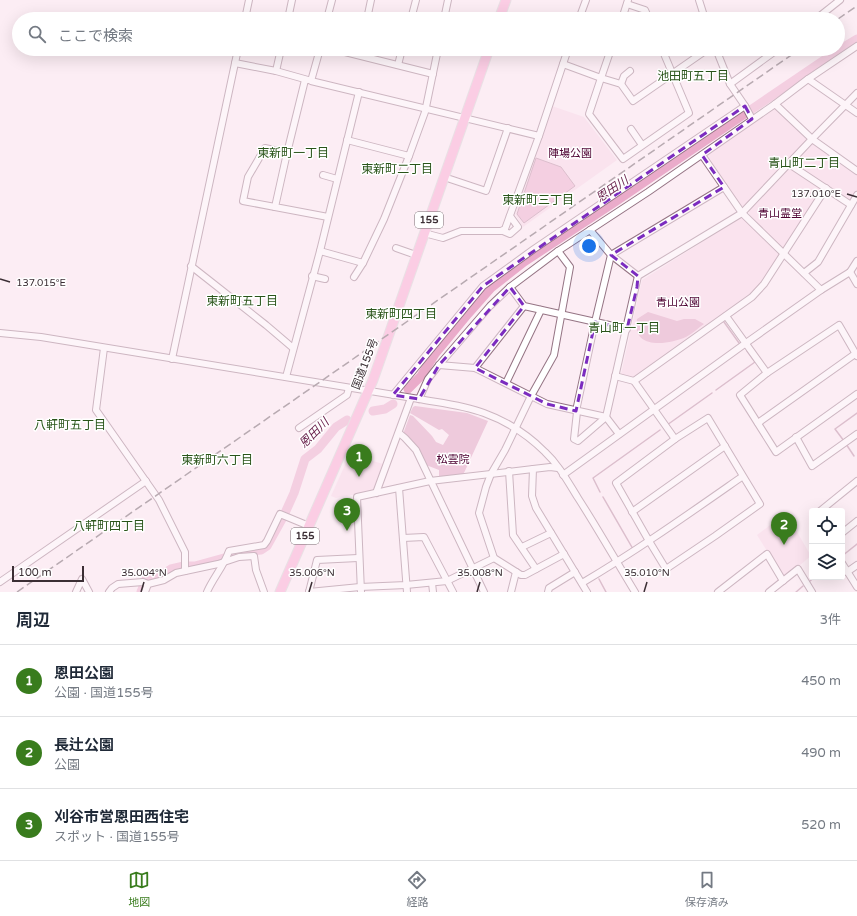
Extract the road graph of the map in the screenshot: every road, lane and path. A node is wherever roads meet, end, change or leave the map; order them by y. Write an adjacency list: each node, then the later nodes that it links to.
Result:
1 (249, 0): 12 (street)
2 (292, 0): 13 (street)
3 (332, 0): 14 (street)
4 (371, 0): 15 (street)
5 (416, 0): 16 (street)
6 (448, 0): 17 (street)
7 (506, 0): 18 (highway)
8 (699, 0): 22 (street)
9 (840, 0): 23 (street)
10 (583, 1): 19 (street)
11 (628, 2): 20 (street); 21 (street)
12 (246, 12)
13 (289, 12)
14 (329, 12)
15 (368, 12)
16 (412, 12)
17 (445, 12)
18 (502, 12)
19 (581, 12)
20 (624, 12)
21 (646, 12)
22 (703, 12)
23 (825, 12)
24 (857, 46): 25 (street)
25 (845, 54)
26 (236, 56): 40 (street)
27 (279, 56): 43 (street)
28 (317, 56): 49 (street)
29 (371, 56): 42 (street)
30 (400, 56): 42 (street)
31 (437, 56): 45 (street)
32 (487, 56): 59 (highway, 国道155号 / 155)
33 (566, 56): 41 (street)
34 (610, 56): 47 (street)
35 (665, 56): 46 (street)
36 (698, 56): 46 (street)
37 (719, 56): 51 (street)
38 (768, 56): 51 (street)
39 (842, 56): 48 (street)
40 (235, 63): 43 (street); 94 (street)
41 (563, 64): 47 (street); 63 (street)
42 (398, 65): 45 (street)
43 (276, 71): 49 (street)
44 (630, 72): 50 (street)
45 (433, 74): 57 (street)
46 (672, 74): 50 (street); 66 (street)
47 (602, 78): 50 (street); 66 (street)
48 (808, 79): 54 (street); 55 (street)
49 (308, 80): 52 (street); 67 (street)
50 (621, 84)
51 (730, 84): 56 (street)
52 (359, 92): 57 (street); 65 (street)
53 (857, 93): 55 (street)
54 (775, 104): 60 (street); 64 (street)
55 (846, 105): 58 (street); 64 (street)
56 (745, 106): 60 (street); 126 (street)
57 (426, 108): 59 (street); 69 (street)
58 (857, 113)
59 (465, 117): 61 (street); 85 (highway, 国道155号 / 155)
60 (752, 119): 68 (street)
61 (508, 128): 63 (street); 74 (street)
62 (631, 129): 66 (street)
63 (539, 136): 81 (street)
64 (812, 139): 70 (street); 71 (street)
65 (347, 140): 69 (street); 73 (street)
66 (642, 144)
67 (287, 153): 79 (street); 79 (street)
68 (702, 154): 75 (street); 83 (street)
69 (408, 156): 93 (street)
70 (789, 164): 76 (street); 80 (street)
71 (857, 171)
72 (324, 176): 73 (street)
73 (337, 179): 82 (street)
74 (450, 179)
75 (724, 187): 80 (street); 91 (street)
76 (826, 188): 78 (street); 89 (street)
77 (857, 195): 78 (street)
78 (851, 205): 96 (street)
79 (275, 207): 82 (street)
80 (742, 213): 89 (street); 98 (street)
81 (510, 216): 84 (street); 84 (street)
82 (328, 217): 88 (street)
83 (590, 230): 87 (street); 91 (street)
84 (503, 231): 85 (street)
85 (424, 233): 90 (highway, 国道155号 / 155)
86 (396, 248): 90 (street)
87 (558, 250): 102 (street); 106 (street)
88 (320, 251): 93 (street); 97 (street)
89 (783, 253): 96 (street); 107 (street)
90 (416, 255): 124 (highway, 国道155号 / 155)
91 (611, 255): 98 (street); 108 (street)
92 (857, 261): 95 (street)
93 (363, 263): 99 (street)
94 (192, 266): 113 (street); 115 (street)
95 (850, 272): 101 (street); 103 (street)
96 (804, 273): 103 (street)
97 (312, 276): 100 (street); 113 (street)
98 (638, 276): 109 (street)
99 (354, 277)
100 (325, 279)
101 (857, 284)
102 (510, 287): 104 (street); 116 (street)
103 (820, 290): 111 (street)
104 (524, 306): 105 (street); 117 (street)
105 (540, 310): 106 (street); 122 (street)
106 (561, 314): 108 (street); 127 (street)
107 (726, 316): 111 (street); 121 (street)
108 (595, 322): 109 (street); 131 (street)
109 (627, 329): 119 (street)
110 (0, 332): 112 (street)
111 (746, 343): 118 (street); 130 (street)
112 (104, 348): 115 (street); 148 (street)
113 (293, 348): 120 (street)
114 (856, 355): 118 (street); 133 (street)
115 (172, 359): 120 (street)
116 (439, 365): 117 (street); 129 (street)
117 (475, 368): 122 (street)
118 (767, 373): 133 (street)
119 (615, 376): 121 (street); 132 (street)
120 (286, 377): 123 (street)
121 (634, 381): 130 (street)
122 (506, 383): 127 (street)
123 (349, 388): 124 (street); 134 (street)
124 (368, 390): 126 (street); 156 (highway, 国道155号 / 155)
125 (857, 394): 139 (street)
126 (393, 395): 128 (street)
127 (531, 396): 131 (street); 135 (street)
128 (411, 398): 129 (street); 136 (street)
129 (419, 399): 135 (street)
130 (653, 409): 137 (street); 140 (street)
131 (577, 411): 132 (street); 132 (street)
132 (606, 417): 137 (street)
133 (758, 423): 139 (street)
134 (299, 428)
135 (515, 428): 142 (street); 145 (street)
136 (399, 434): 149 (street); 152 (street)
137 (619, 434): 146 (street)
138 (857, 434): 139 (street)
139 (796, 437)
140 (675, 439): 141 (street); 154 (street)
141 (725, 446): 147 (street); 154 (street)
142 (558, 468): 143 (street); 146 (street)
143 (533, 469): 144 (street); 158 (street)
144 (509, 471): 145 (street); 161 (street)
145 (491, 474): 149 (street); 164 (street)
146 (564, 475): 166 (street)
147 (743, 476): 160 (street); 160 (street)
148 (146, 481): 171 (street); 177 (street)
149 (430, 481): 151 (street); 168 (street)
150 (857, 481): 153 (street)
151 (399, 488): 152 (street); 159 (street)
152 (376, 493): 163 (street)
153 (824, 508)
154 (632, 512): 160 (street)
155 (857, 522): 157 (street)
156 (309, 526): 165 (street); 190 (highway, 国道155号 / 155)
157 (845, 531)
158 (551, 533): 161 (street); 162 (street)
159 (403, 538): 175 (street); 182 (street)
160 (649, 541): 166 (street)
161 (522, 547): 170 (street)
162 (564, 554): 170 (street); 173 (street)
163 (358, 558): 183 (street); 191 (street)
164 (494, 558): 168 (street); 172 (street)
165 (226, 561): 171 (street); 188 (street); 189 (street)
166 (617, 562): 180 (street); 198 (street)
167 (857, 565): 174 (street)
168 (472, 568): 175 (street); 194 (street)
169 (845, 568): 174 (street)
170 (536, 569): 172 (street)
171 (185, 572): 178 (street)
172 (516, 572): 195 (street)
173 (575, 572): 180 (street); 196 (street)
174 (848, 572): 181 (street)
175 (447, 581): 179 (street); 193 (street)
176 (783, 581): 199 (street); 200 (street); 201 (street)
177 (0, 582)
178 (146, 583): 186 (street); 187 (street)
179 (432, 583): 182 (street); 192 (street)
180 (582, 583): 197 (street)
181 (857, 587)
182 (406, 589): 183 (street)
183 (360, 590): 191 (street)
184 (76, 592): 185 (street)
185 (89, 592)
186 (108, 592)
187 (144, 592)
188 (207, 592)
189 (264, 592)
190 (280, 592)
191 (309, 592)
192 (433, 592)
193 (453, 592)
194 (484, 592)
195 (511, 592)
196 (548, 592)
197 (587, 592)
198 (635, 592)
199 (718, 592)
200 (769, 592)
201 (812, 592)

